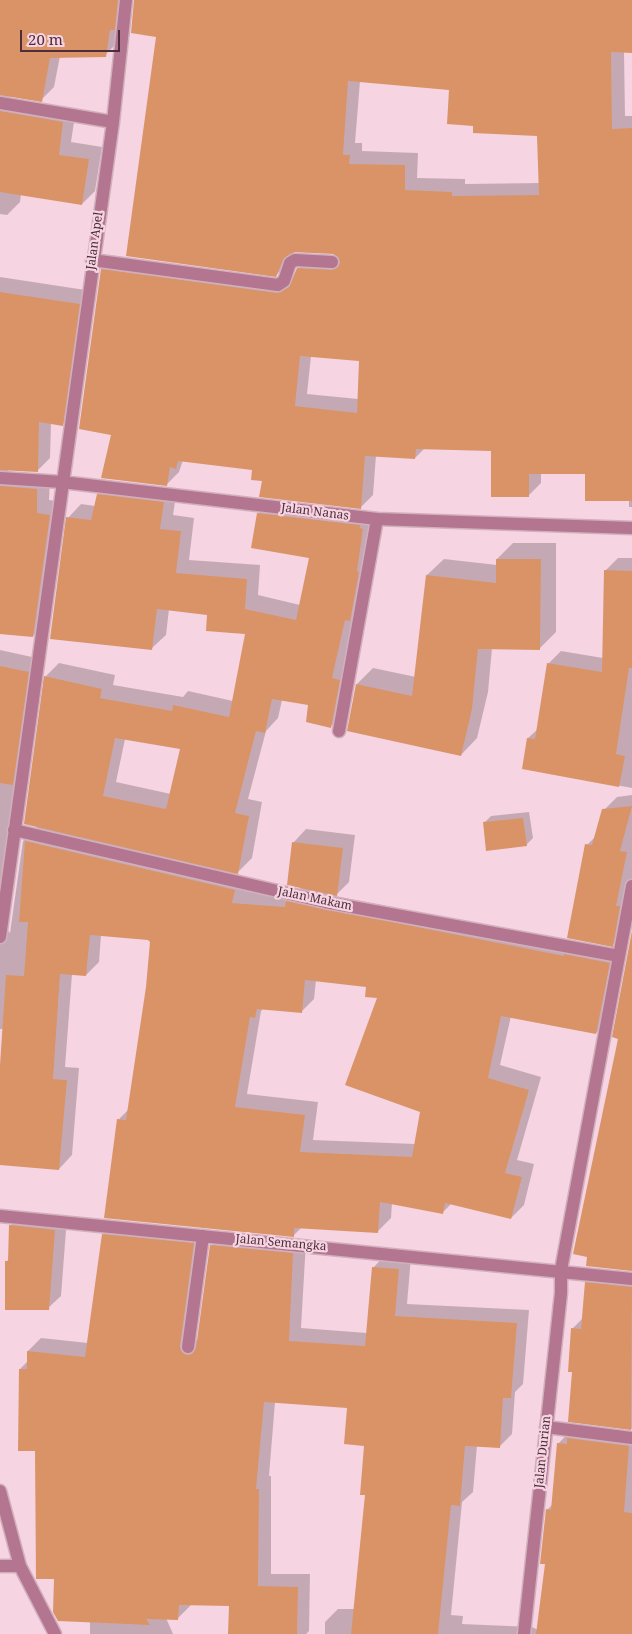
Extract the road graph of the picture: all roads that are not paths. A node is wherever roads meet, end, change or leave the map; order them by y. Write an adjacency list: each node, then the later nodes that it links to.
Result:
1 (126, 0): 3 (street, Jalan Apel)
2 (0, 103): 3 (street)
3 (112, 122): 4 (street, Jalan Apel)
4 (92, 260): 5 (street); 7 (street, Jalan Apel)
5 (332, 262)
6 (0, 478): 7 (street, Jalan Nanas)
7 (62, 482): 8 (street, Jalan Nanas); 11 (street, Jalan Apel)
8 (377, 519): 9 (street, Jalan Nanas); 10 (street)
9 (632, 528)
10 (339, 731)
11 (14, 830): 13 (street, Jalan Apel); 14 (street, Jalan Makam)
12 (632, 886): 14 (street, Jalan Durian)
13 (0, 937)
14 (619, 956): 17 (street, Jalan Durian)
15 (0, 1216): 16 (street, Jalan Semangka)
16 (203, 1236): 17 (street, Jalan Semangka); 19 (street)
17 (561, 1270): 18 (street, Jalan Semangka); 20 (street, Jalan Durian)
18 (632, 1279)
19 (188, 1348)
20 (546, 1427): 21 (street); 26 (street, Jalan Durian)
21 (632, 1438)
22 (0, 1491): 24 (street)
23 (0, 1566): 24 (street)
24 (20, 1566): 25 (street)
25 (55, 1634)
26 (524, 1634)

